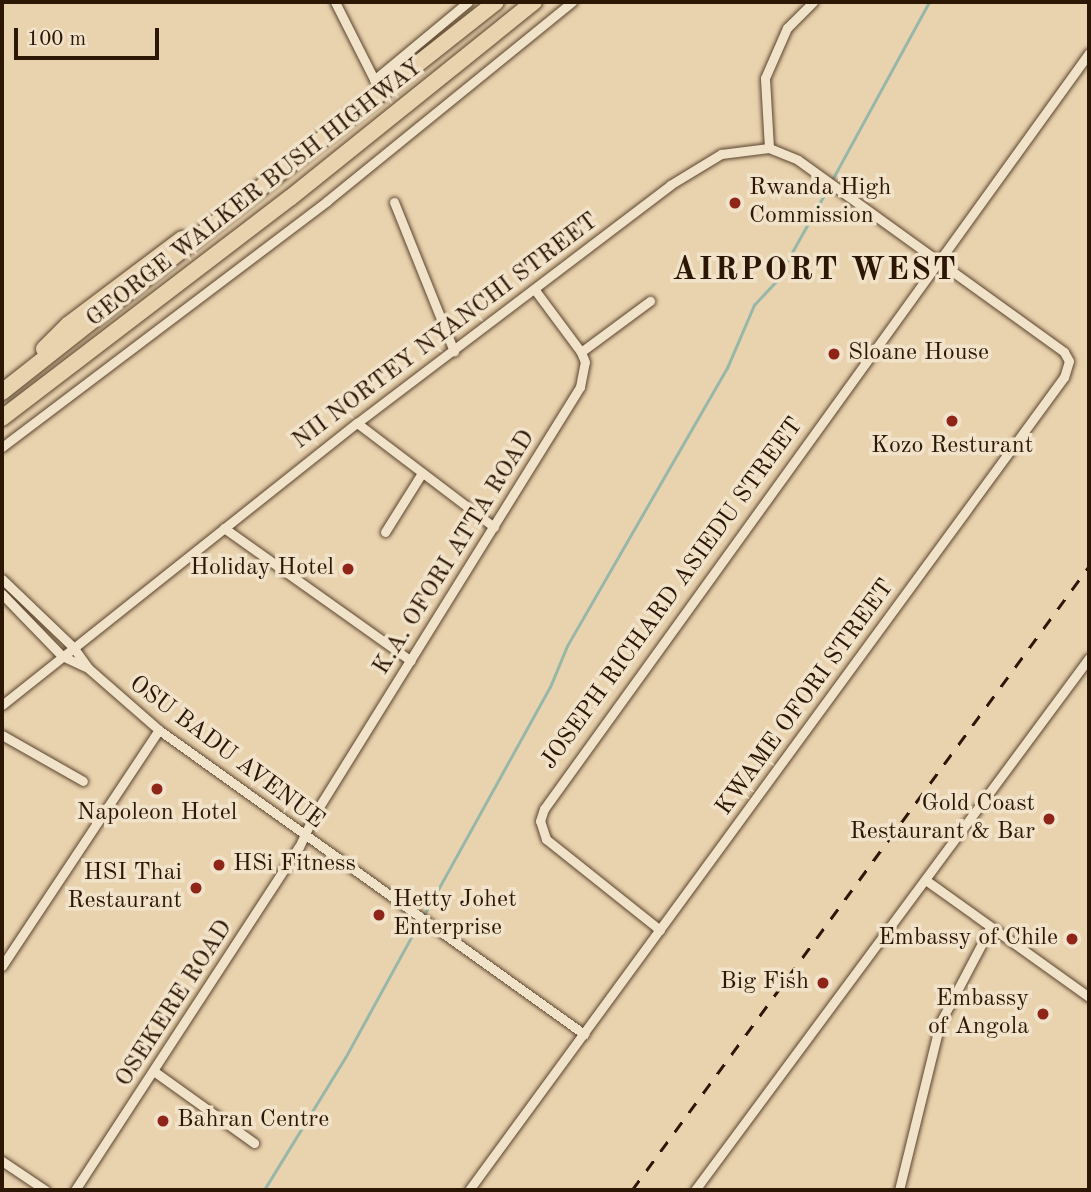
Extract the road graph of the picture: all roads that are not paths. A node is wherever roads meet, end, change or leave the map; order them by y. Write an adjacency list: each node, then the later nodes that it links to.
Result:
1 (335, 2): 8 (street)
2 (468, 2): 8 (street)
3 (496, 2): 8 (highway, GEORGE WALKER BUSH HIGHWAY)
4 (534, 2): 17 (highway, GEORGE WALKER BUSH HIGHWAY)
5 (572, 2): 19 (street)
6 (813, 2): 9 (street)
7 (1087, 60): 11 (street, JOSEPH RICHARD ASIEDU STREET)
8 (378, 87): 16 (highway, GEORGE WALKER BUSH HIGHWAY)
9 (769, 148): 11 (street); 12 (street, NII NORTEY NYANCHI STREET)
10 (394, 202): 14 (street)
11 (938, 258): 38 (street, JOSEPH RICHARD ASIEDU STREET); 38 (street, KWAME OFORI STREET)
12 (536, 290): 14 (street, NII NORTEY NYANCHI STREET); 15 (street)
13 (650, 301): 15 (street)
14 (454, 351): 18 (street, NII NORTEY NYANCHI STREET)
15 (581, 352): 21 (street, K.A. OFORI ATTA ROAD)
16 (7, 388)
17 (2, 418)
18 (357, 423): 20 (street); 22 (street, NII NORTEY NYANCHI STREET)
19 (2, 447)
20 (422, 473): 21 (street); 23 (street)
21 (494, 527): 29 (street, K.A. OFORI ATTA ROAD)
22 (224, 528): 26 (street, NII NORTEY NYANCHI STREET); 29 (street)
23 (385, 532)
24 (2, 579): 26 (street, OSU BADU AVENUE)
25 (2, 594): 27 (street, OSU BADU AVENUE)
26 (73, 647): 27 (street, NII NORTEY NYANCHI STREET); 30 (street, OSU BADU AVENUE)
27 (62, 656): 30 (street, OSU BADU AVENUE); 31 (street, NII NORTEY NYANCHI STREET)
28 (1089, 658): 36 (street)
29 (411, 661): 35 (street, K.A. OFORI ATTA ROAD)
30 (88, 668): 32 (street, OSU BADU AVENUE)
31 (2, 705)
32 (159, 730): 35 (street, OSU BADU AVENUE); 39 (street)
33 (2, 735): 34 (street)
34 (83, 781)
35 (304, 836): 41 (street, OSU BADU AVENUE); 42 (street, OSEKERE ROAD)
36 (927, 881): 37 (street); 48 (street)
37 (990, 928): 40 (street); 49 (street)
38 (660, 930): 41 (street, KWAME OFORI STREET)
39 (2, 966)
40 (1089, 997)
41 (584, 1034): 47 (street, KWAME OFORI STREET)
42 (155, 1072): 43 (street); 46 (street, OSEKERE ROAD)
43 (254, 1143)
44 (2, 1161): 45 (street)
45 (45, 1190)
46 (75, 1190)
47 (469, 1190)
48 (695, 1190)
49 (900, 1190)

